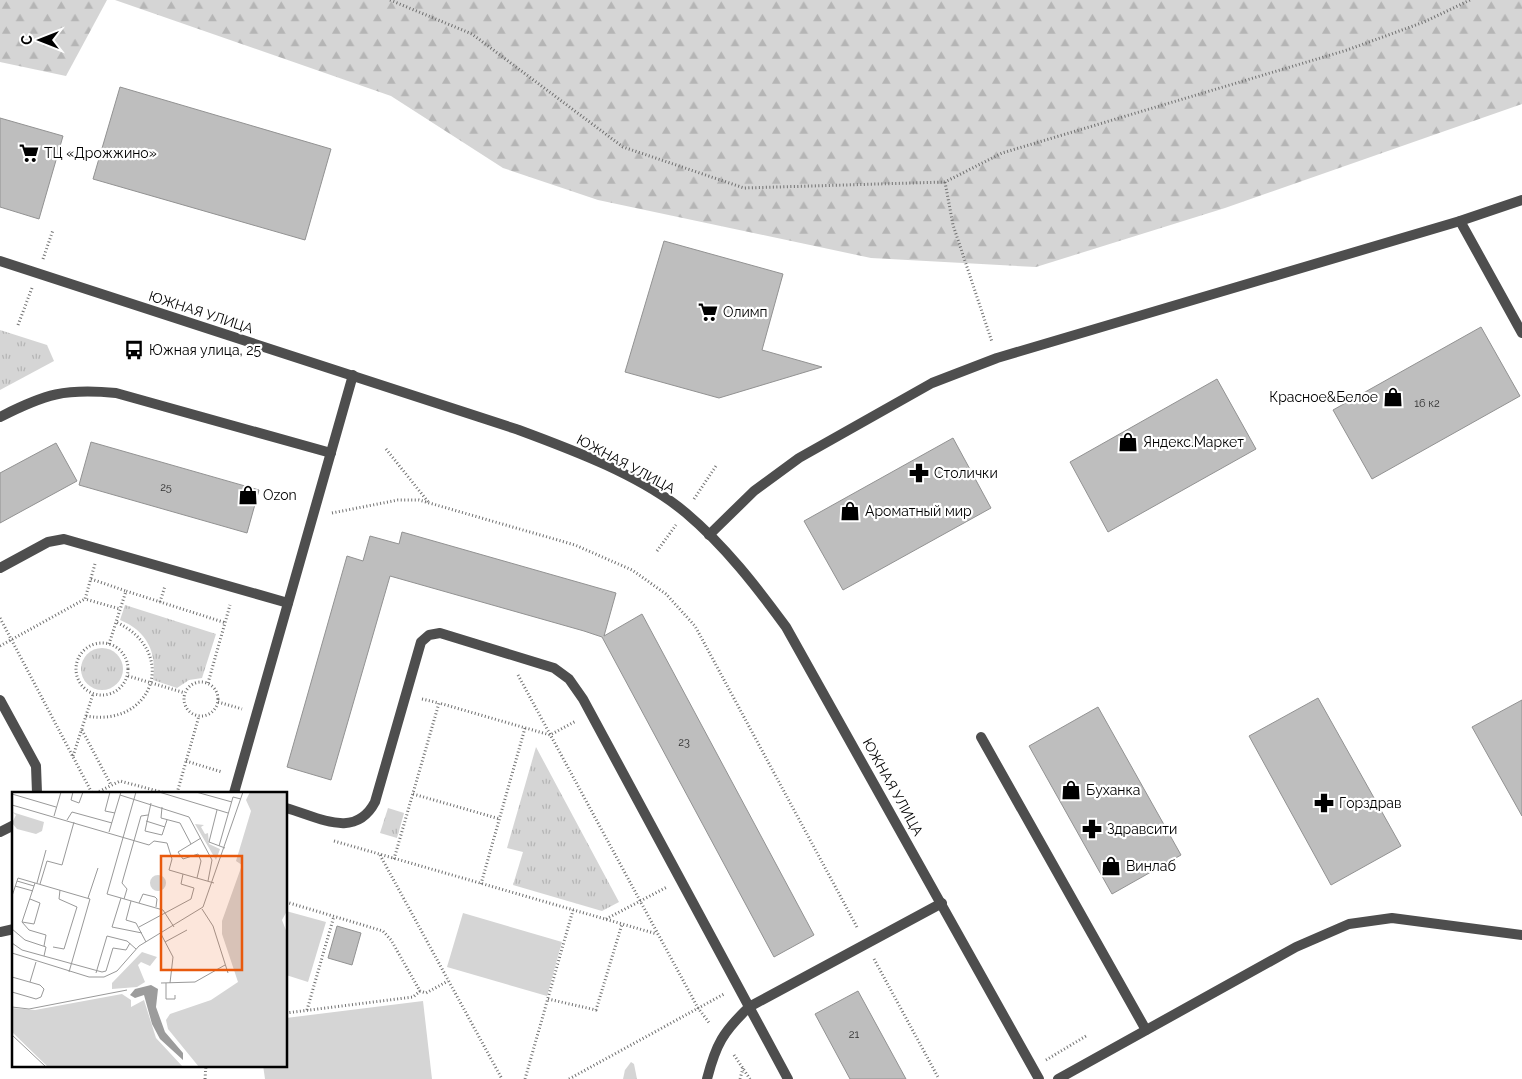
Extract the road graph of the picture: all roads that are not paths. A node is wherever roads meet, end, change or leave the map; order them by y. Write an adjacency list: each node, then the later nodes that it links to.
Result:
1 (1522, 200): 2 (street)
2 (1460, 221): 4 (street); 8 (street)
3 (0, 261): 5 (street, ЮЖНАЯ УЛИЦА)
4 (1522, 333)
5 (353, 376): 7 (street); 8 (street, ЮЖНАЯ УЛИЦА)
6 (0, 417): 7 (street)
7 (331, 453): 10 (street)
8 (709, 535): 18 (street, ЮЖНАЯ УЛИЦА)
9 (0, 568): 10 (street)
10 (288, 603): 14 (street)
11 (0, 700): 13 (street)
12 (981, 736): 21 (street)
13 (37, 792)
14 (234, 792)
15 (288, 809): 20 (street)
16 (12, 826): 17 (street)
17 (0, 832)
18 (942, 903): 20 (street); 24 (street, ЮЖНАЯ УЛИЦА)
19 (1522, 936): 21 (street)
20 (749, 1007): 22 (street); 23 (street)
21 (1146, 1030): 25 (street)
22 (706, 1079)
23 (788, 1079)
24 (1039, 1079)
25 (1058, 1079)

